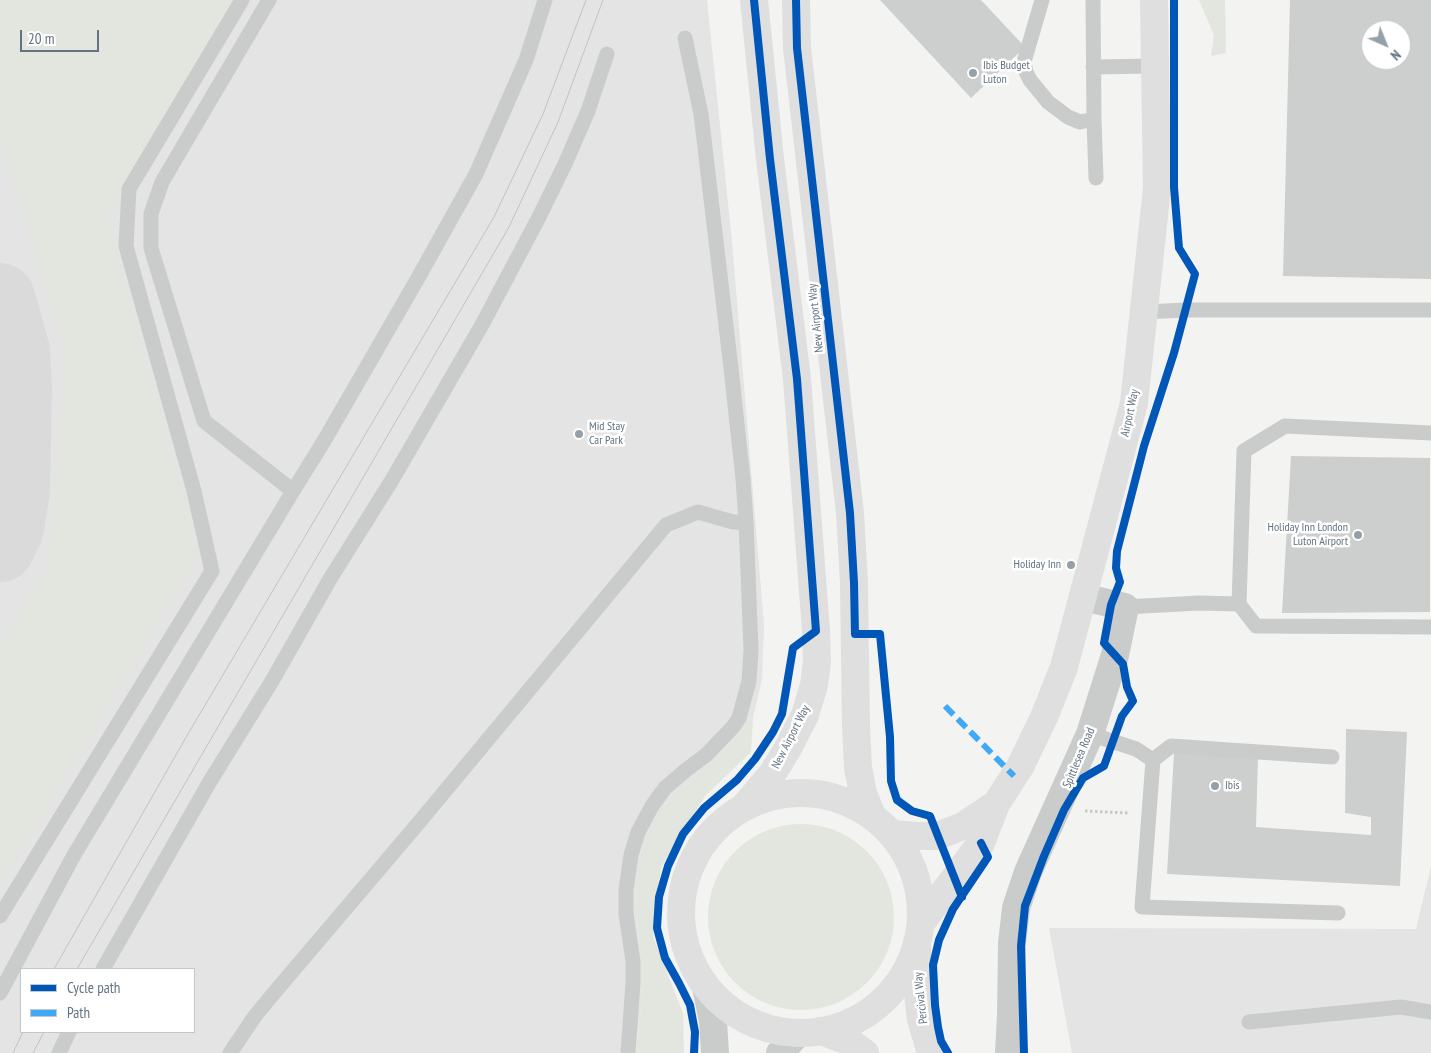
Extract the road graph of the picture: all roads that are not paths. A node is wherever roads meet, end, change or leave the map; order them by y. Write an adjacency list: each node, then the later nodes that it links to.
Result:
1 (242, 0): 32 (lane)
2 (269, 0): 18 (lane)
3 (545, 0): 18 (lane)
4 (754, 0): 28 (main road, New Airport Way)
5 (796, 0): 29 (main road, New Airport Way)
6 (1042, 0): 13 (lane)
7 (1093, 0): 12 (lane)
8 (1154, 0): 11 (main road, Airport Way)
9 (685, 38): 19 (lane)
10 (607, 54): 34 (lane)
11 (1154, 66): 12 (lane); 16 (main road, Airport Way)
12 (1094, 67): 13 (lane)
13 (1094, 119): 14 (lane)
14 (1096, 178)
15 (1431, 310): 16 (lane)
16 (1144, 312): 20 (main road, Airport Way)
17 (1431, 434): 21 (lane)
18 (293, 491): 36 (lane)
19 (746, 522): 42 (lane); 43 (lane)
20 (1083, 597): 22 (street); 27 (main road, Airport Way)
21 (1239, 604): 22 (lane); 23 (lane)
22 (1125, 607): 24 (street, Spittlesea Road)
23 (1431, 627)
24 (1090, 734): 26 (lane); 48 (street, Spittlesea Road)
25 (1332, 757): 26 (lane)
26 (1153, 760): 31 (lane)
27 (996, 804): 30 (main road, Airport Way); 33 (main road, Airport Way)
28 (743, 808): 29 (main road); 35 (main road)
29 (872, 816): 30 (main road, Percival Way)
30 (892, 834): 33 (main road, Percival Way)
31 (1338, 913)
32 (0, 916)
33 (919, 933): 39 (main road); 47 (main road, Percival Way)
34 (103, 968)
35 (706, 987): 39 (main road); 44 (street)
36 (0, 993)
37 (1431, 1012): 38 (lane)
38 (1249, 1022)
39 (810, 1032): 45 (street); 46 (main road)
40 (69, 1033): 41 (lane)
41 (59, 1053)
42 (230, 1053)
43 (628, 1053)
44 (715, 1053)
45 (780, 1053)
46 (865, 1053)
47 (932, 1053)
48 (1009, 1053)

